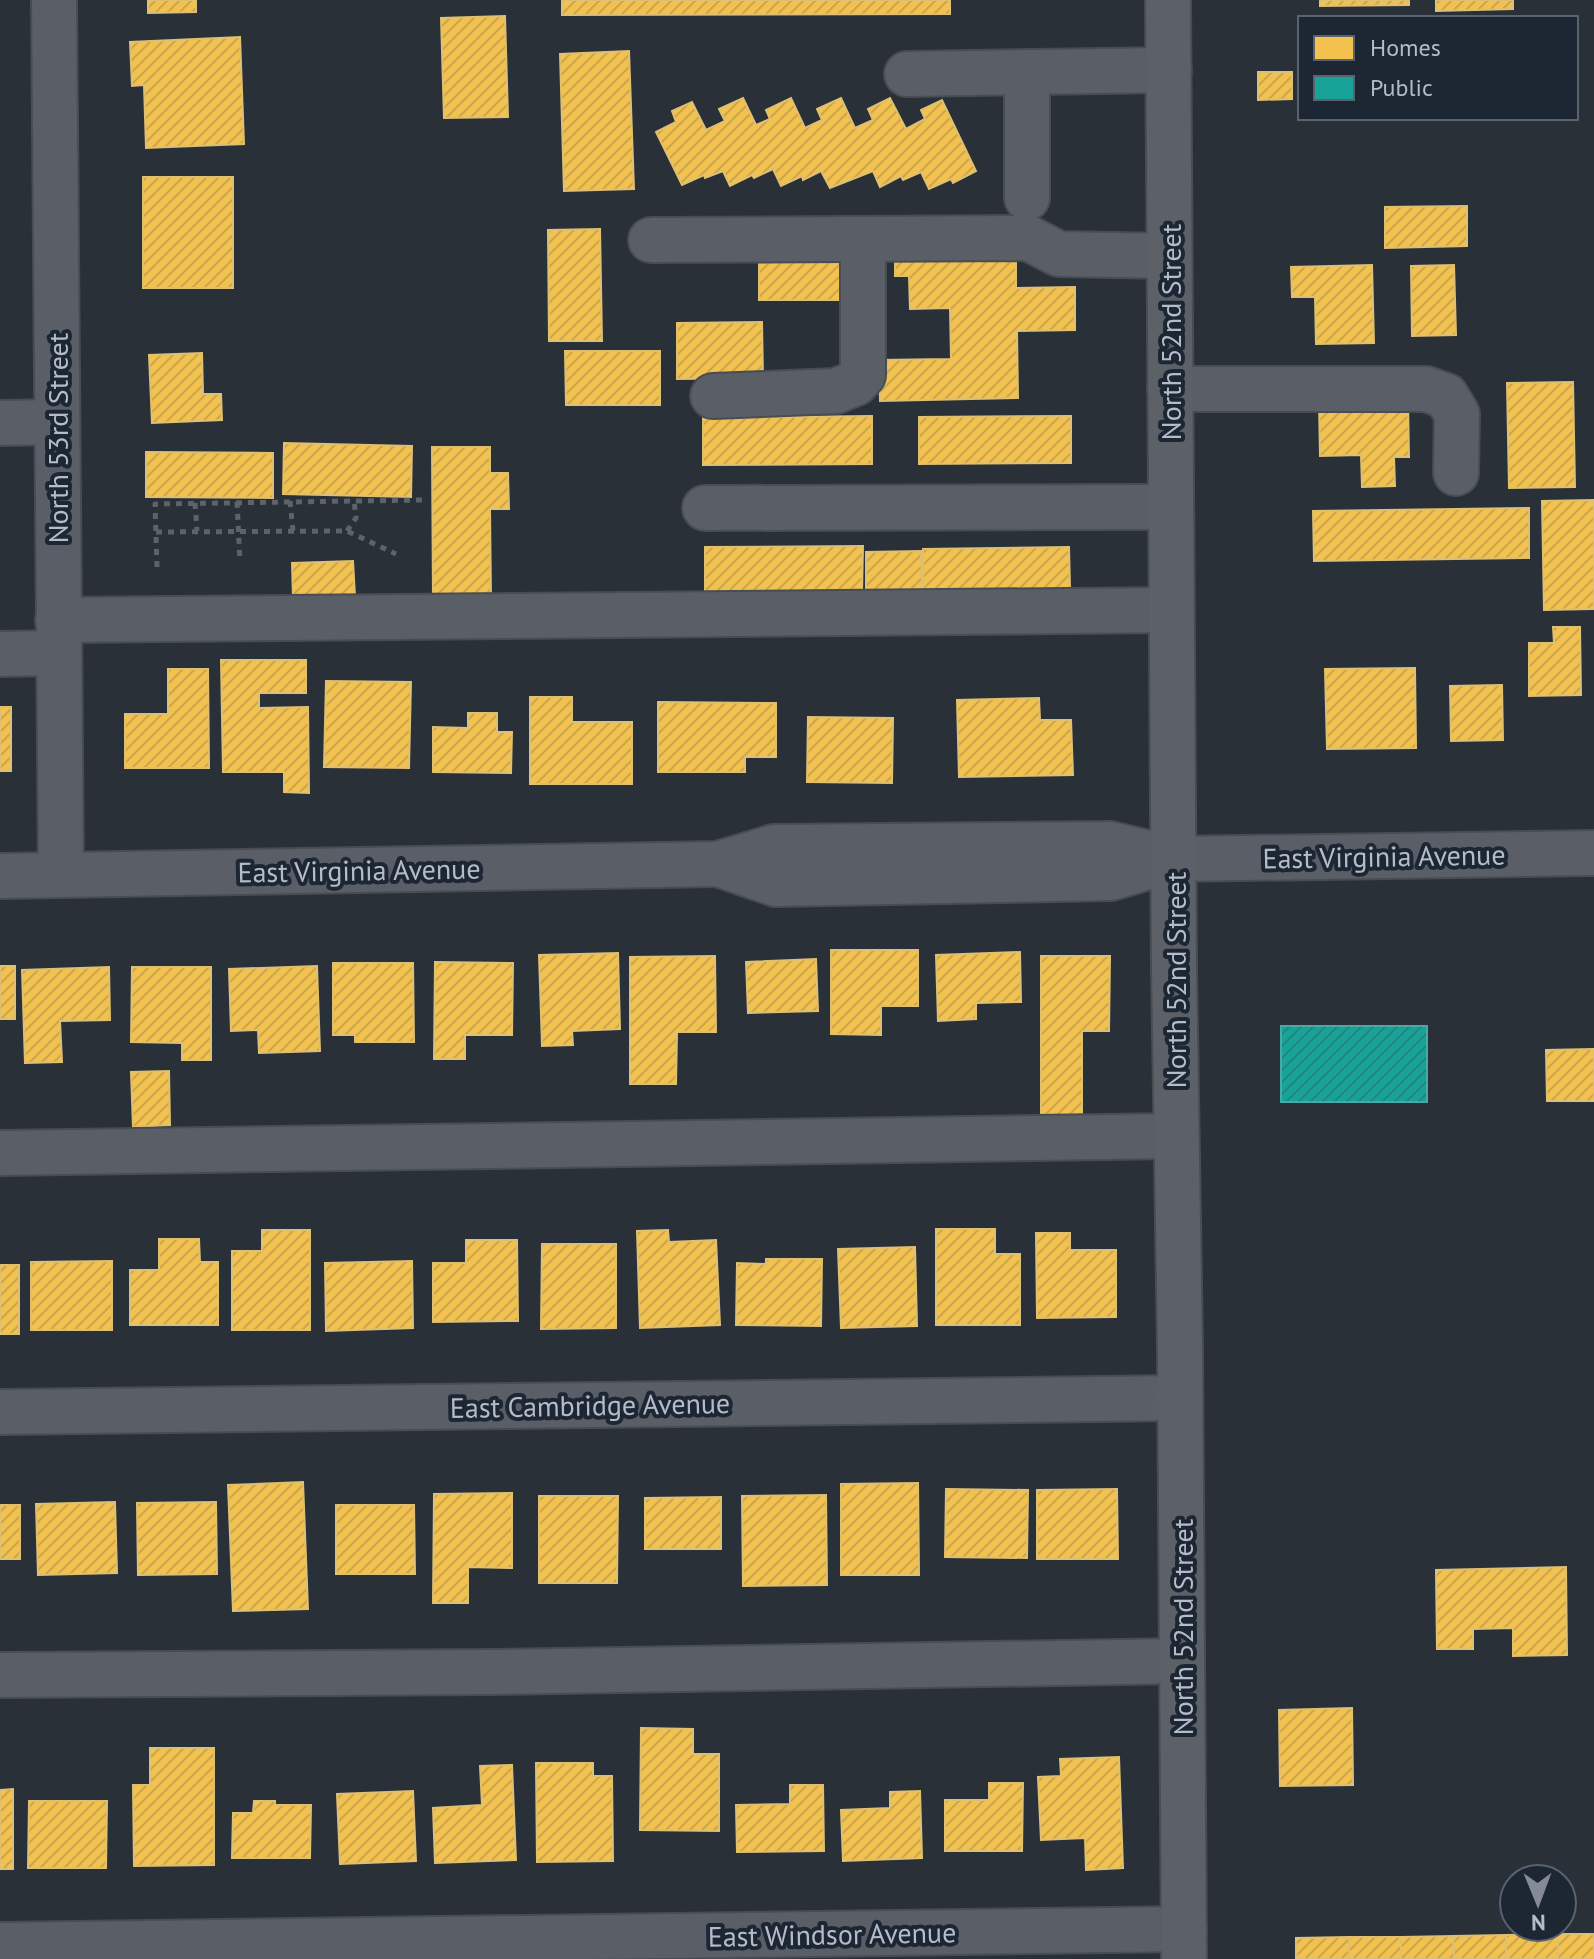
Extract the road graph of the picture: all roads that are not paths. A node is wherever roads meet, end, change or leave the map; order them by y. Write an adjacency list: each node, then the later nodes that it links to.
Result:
1 (54, 0): 12 (street, North 53rd Street)
2 (1168, 0): 3 (main road, North 52nd Street)
3 (1169, 70): 4 (street); 9 (main road, North 52nd Street)
4 (1027, 72): 5 (street); 6 (street)
5 (907, 74)
6 (1027, 198)
7 (863, 239): 8 (street); 9 (street); 11 (street)
8 (651, 240)
9 (1169, 256): 10 (main road, North 52nd Street)
10 (1170, 389): 14 (street); 15 (main road, North 52nd Street)
11 (713, 396)
12 (57, 422): 13 (street); 18 (street, North 53rd Street)
13 (0, 423)
14 (1456, 473)
15 (1171, 507): 16 (street); 17 (main road, North 52nd Street)
16 (705, 508)
17 (1171, 610): 18 (street); 21 (main road, North 52nd Street)
18 (59, 637): 19 (street); 22 (street, North 53rd Street)
19 (0, 654)
20 (1594, 853): 21 (street, East Virginia Avenue)
21 (1174, 859): 22 (street, East Virginia Avenue); 24 (main road, North 52nd Street)
22 (61, 875): 23 (street, East Virginia Avenue)
23 (0, 876)
24 (1176, 1136): 25 (street); 26 (main road, North 52nd Street)
25 (0, 1153)
26 (1180, 1398): 27 (street, East Cambridge Avenue); 28 (main road, North 52nd Street)
27 (0, 1412)
28 (1182, 1661): 29 (street); 30 (main road, North 52nd Street)
29 (0, 1675)
30 (1184, 1944): 32 (street, East Windsor Avenue)
31 (0, 1945): 34 (street, East Windsor Avenue)
32 (869, 1946): 33 (street, East Windsor Avenue)
33 (574, 1948): 34 (street, East Windsor Avenue)
34 (175, 1951)

